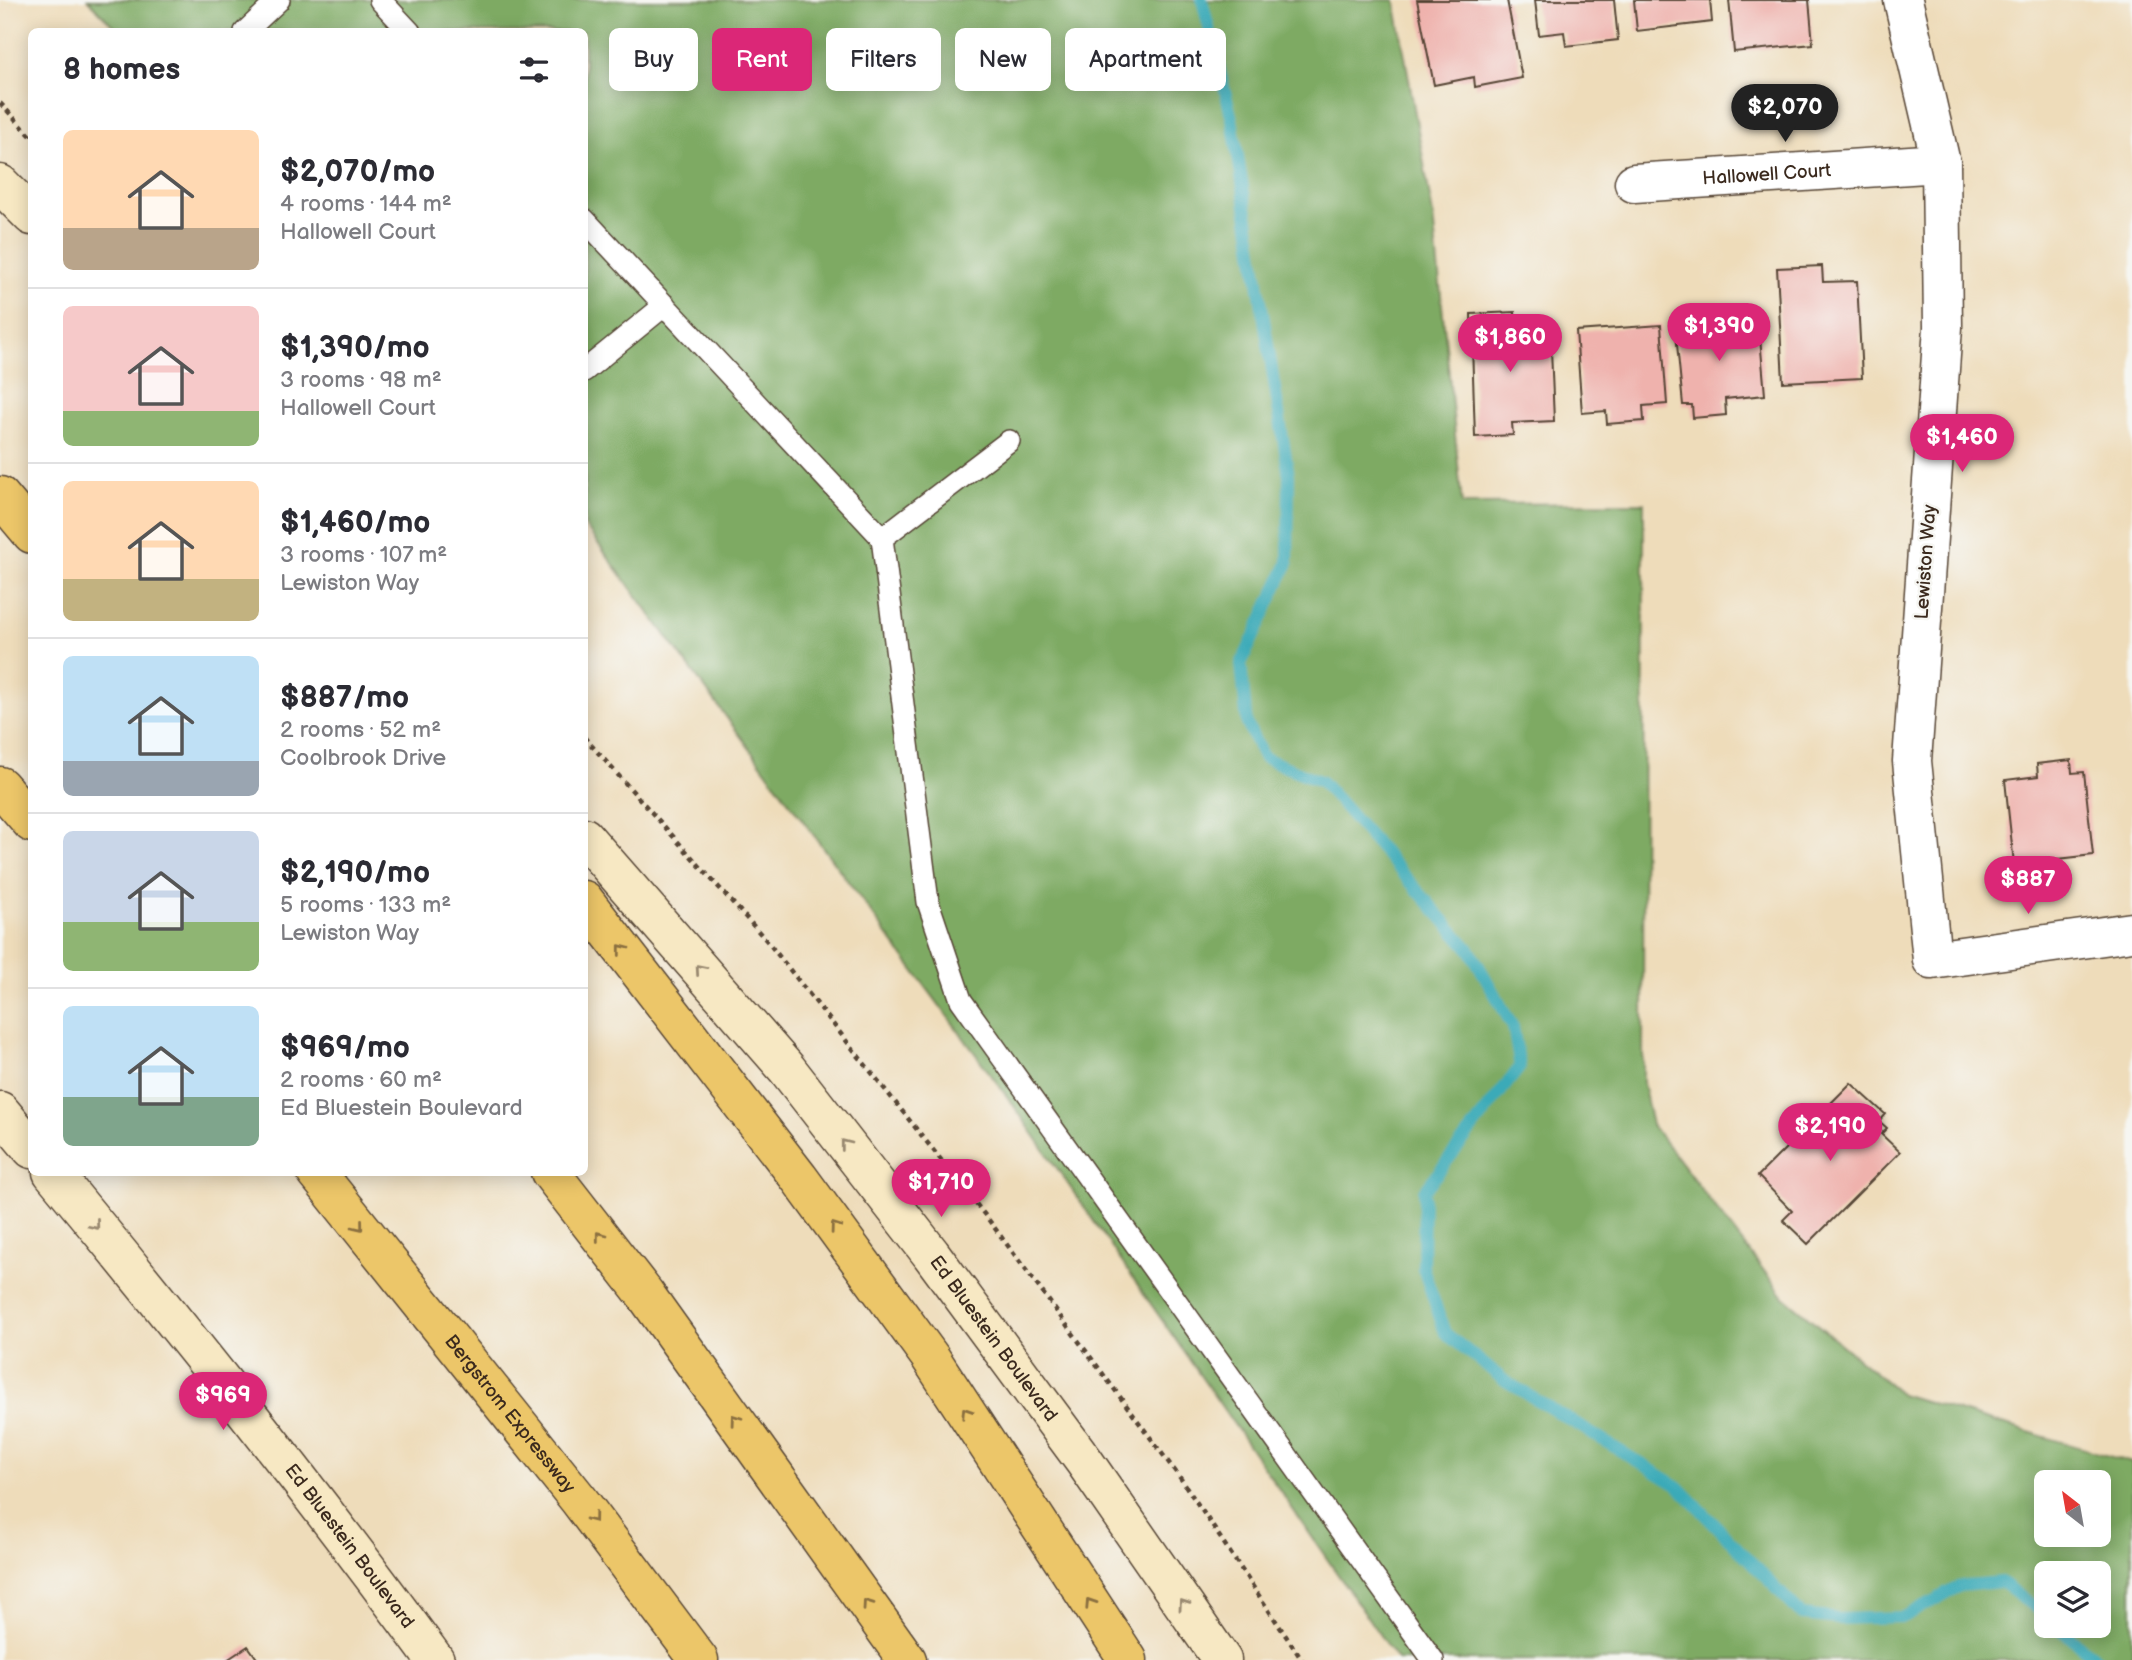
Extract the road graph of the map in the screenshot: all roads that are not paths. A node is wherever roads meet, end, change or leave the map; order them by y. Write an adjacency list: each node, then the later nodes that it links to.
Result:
1 (279, 0): 4 (lane)
2 (380, 0): 5 (lane)
3 (1903, 0): 6 (street, Lewiston Way)
4 (249, 28)
5 (406, 28)
6 (1941, 163): 7 (street, Hallowell Court); 21 (street, Lewiston Way)
7 (1634, 183)
8 (0, 184): 9 (main road)
9 (28, 212)
10 (588, 223): 11 (lane)
11 (665, 305): 12 (lane); 16 (lane)
12 (588, 368)
13 (1009, 441): 16 (lane)
14 (0, 496): 15 (highway)
15 (28, 529)
16 (882, 538): 32 (lane)
17 (0, 786): 18 (highway)
18 (28, 818)
19 (588, 842): 31 (main road, Ed Bluestein Boulevard, one-way to 19)
20 (588, 905): 30 (highway, one-way to 20)
21 (2132, 932)
22 (0, 1111): 23 (main road)
23 (28, 1144)
24 (54, 1176): 27 (main road, Ed Bluestein Boulevard, one-way to 27)
25 (319, 1176): 28 (highway, Bergstrom Expressway, one-way to 28)
26 (553, 1176): 29 (highway, one-way to 26)
27 (435, 1660)
28 (699, 1660)
29 (907, 1660)
30 (1128, 1660)
31 (1222, 1660)
32 (1433, 1660)

